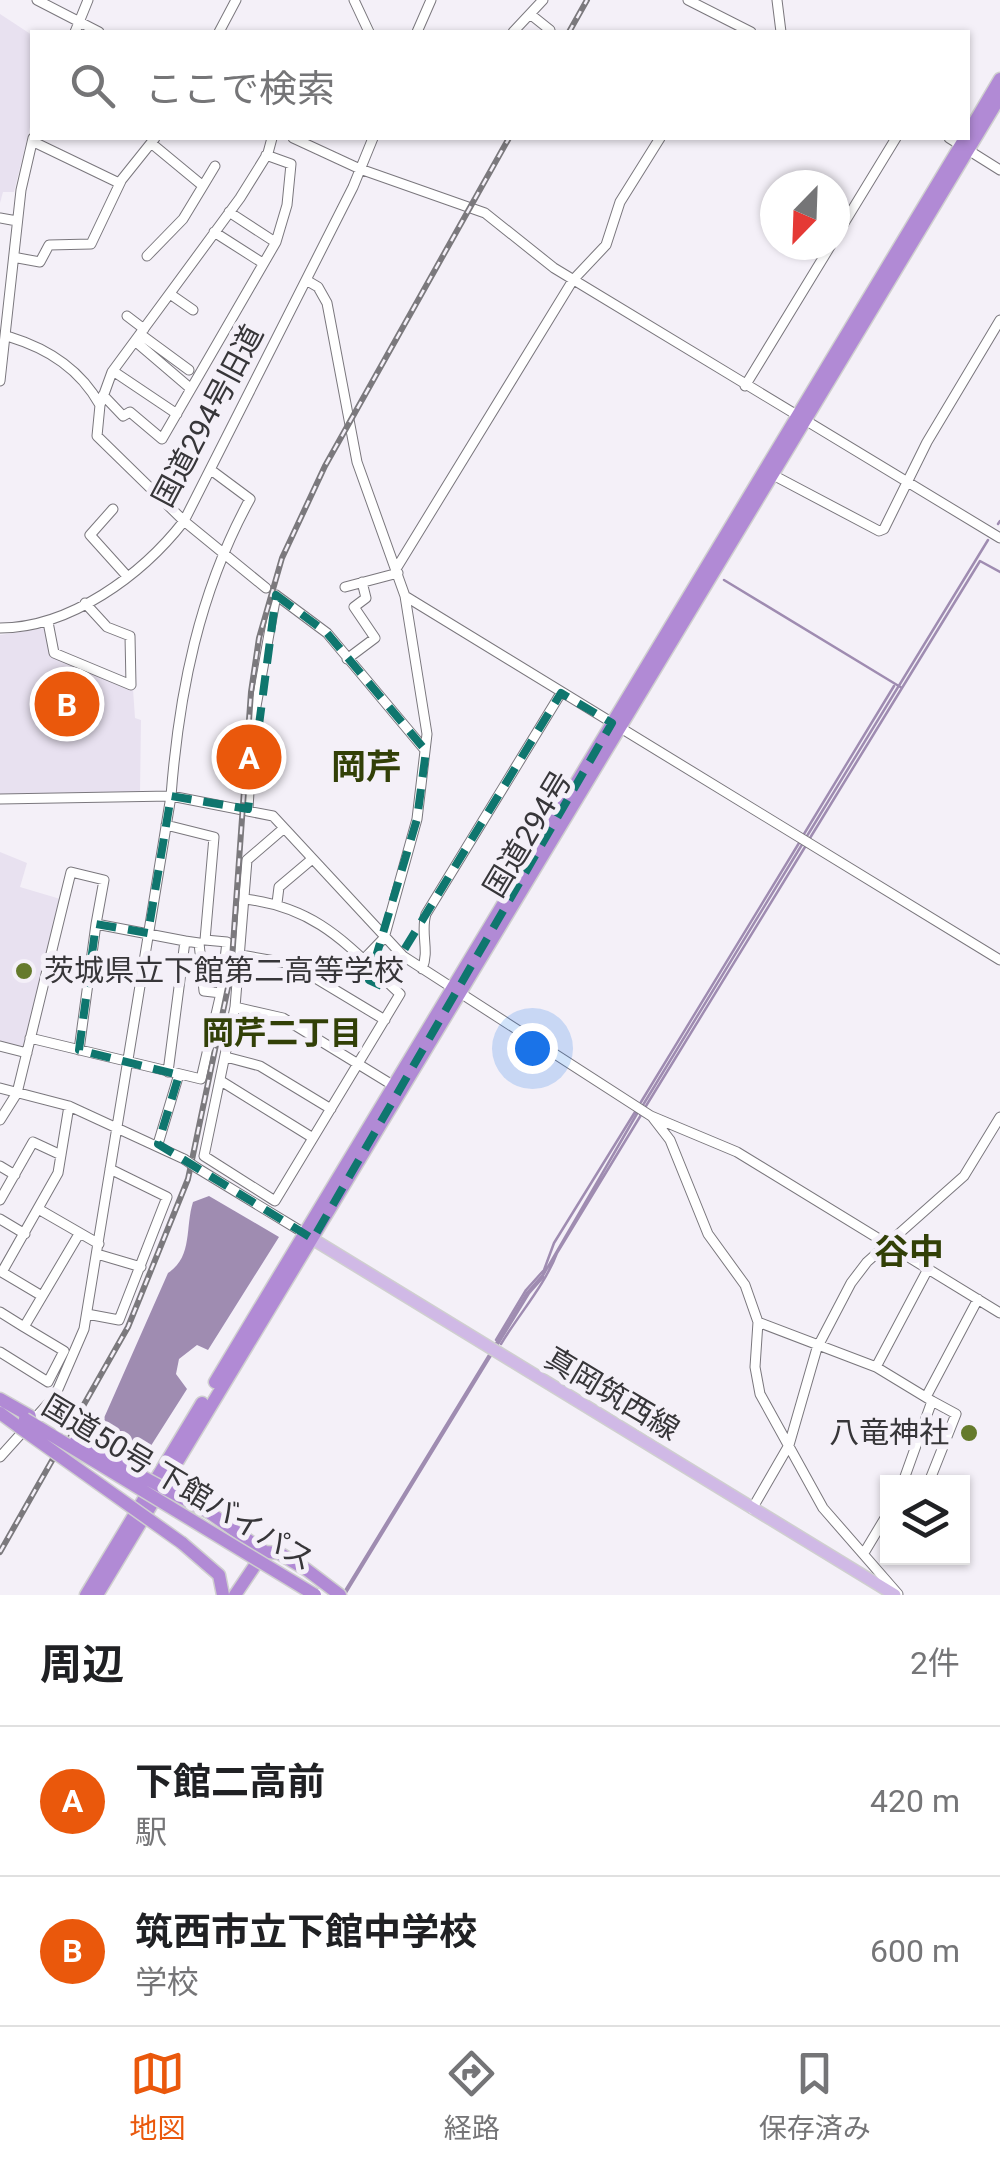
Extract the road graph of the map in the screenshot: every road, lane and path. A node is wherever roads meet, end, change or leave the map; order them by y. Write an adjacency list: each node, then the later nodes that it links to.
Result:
1 (37, 0): 9 (street)
2 (88, 0): 12 (street)
3 (236, 0): 13 (street)
4 (354, 0): 14 (street)
5 (430, 0): 15 (street)
6 (542, 0): 10 (street)
7 (688, 0): 11 (street)
8 (776, 0): 20 (street)
9 (51, 3): 12 (street)
10 (530, 14): 16 (street); 17 (street)
11 (731, 22): 18 (street); 19 (street)
12 (77, 27)
13 (219, 30)
14 (368, 30)
15 (418, 30)
16 (515, 30)
17 (550, 30)
18 (725, 30)
19 (747, 30)
20 (781, 30)
21 (1000, 79): 23 (highway, 国道294号)
22 (1000, 97): 24 (highway, 国道294号)
23 (970, 127)
24 (970, 131)
25 (36, 140): 37 (street); 42 (street)
26 (153, 140): 37 (street); 38 (street)
27 (271, 140): 33 (street)
28 (297, 140): 35 (street)
29 (373, 140): 35 (street, 国道294号旧道)
30 (659, 140): 50 (street)
31 (895, 140): 40 (street)
32 (962, 140): 36 (street); 64 (highway, 国道294号)
33 (266, 155): 39 (street); 61 (street)
34 (214, 166): 38 (street)
35 (360, 169): 49 (street, 国道294号旧道); 50 (street)
36 (1000, 170)
37 (120, 181): 46 (street)
38 (203, 186): 45 (street)
39 (229, 212): 43 (street); 44 (street)
40 (850, 213)
41 (0, 218): 42 (street)
42 (17, 221): 59 (street)
43 (214, 232): 48 (street); 51 (street)
44 (272, 240)
45 (147, 256)
46 (18, 258)
47 (822, 260): 60 (street)
48 (261, 262)
49 (306, 280): 65 (street, 国道294号旧道); 72 (street)
50 (573, 280): 60 (street); 72 (street)
51 (170, 294): 52 (street); 55 (street)
52 (193, 310)
53 (127, 316): 55 (street)
54 (1000, 320): 67 (street)
55 (144, 334): 57 (street); 58 (street); 61 (street)
56 (10, 337): 62 (street)
57 (188, 370)
58 (113, 371): 62 (street); 63 (street)
59 (0, 381)
60 (745, 386): 64 (street)
61 (190, 388): 63 (street)
62 (101, 400): 63 (street); 69 (street)
63 (177, 414)
64 (800, 419): 66 (highway, 国道294号); 67 (street); 83 (highway, 国道294号)
65 (211, 470): 69 (street, 国道294号旧道); 71 (street)
66 (773, 475): 67 (street); 83 (highway, 国道294号)
67 (910, 485): 70 (street)
68 (114, 509): 73 (street)
69 (184, 521): 71 (street); 73 (street, 国道294号旧道)
70 (1000, 538)
71 (221, 551): 76 (street); 85 (street)
72 (397, 571): 74 (street); 77 (street)
73 (126, 575): 78 (street, 国道294号旧道)
74 (362, 582): 75 (street); 81 (street)
75 (345, 587)
76 (266, 588)
77 (405, 596): 82 (street); 84 (street)
78 (85, 602): 79 (street, 国道294号旧道); 79 (street)
79 (48, 622): 80 (street, 国道294号旧道)
80 (0, 628)
81 (347, 660): 84 (street); 87 (street)
82 (561, 693): 83 (street); 101 (street)
83 (617, 725): 100 (street); 102 (highway, 国道294号)
84 (426, 751): 95 (street)
85 (170, 796): 86 (street); 87 (street); 88 (street)
86 (0, 799)
87 (248, 809): 89 (street)
88 (166, 825): 94 (street); 97 (street)
89 (283, 829): 90 (street); 91 (street)
90 (311, 860): 92 (street); 95 (street)
91 (245, 899): 92 (street); 98 (street)
92 (278, 903): 99 (street)
93 (96, 924): 94 (street); 106 (street); 108 (street)
94 (148, 933): 96 (street); 111 (street)
95 (384, 938): 99 (street); 101 (street)
96 (185, 941): 97 (street); 113 (street)
97 (202, 941): 103 (street); 103 (street)
98 (241, 954): 104 (street); 105 (street)
99 (363, 960): 105 (street)
100 (1000, 960)
101 (422, 969): 102 (street)
102 (457, 990): 116 (highway, 国道294号); 121 (street); 136 (highway, 国道294号)
103 (222, 993): 114 (street)
104 (235, 1007): 110 (street); 112 (street)
105 (385, 1020): 112 (street)
106 (30, 1038): 108 (street); 109 (street)
107 (0, 1046): 109 (street)
108 (79, 1050): 111 (street)
109 (27, 1053): 118 (street)
110 (226, 1057): 115 (street); 120 (street)
111 (127, 1061): 113 (street); 124 (street)
112 (358, 1065): 116 (street); 120 (street)
113 (168, 1072): 114 (street)
114 (180, 1074): 126 (street)
115 (221, 1081): 125 (street); 125 (street)
116 (394, 1086): 136 (highway, 国道294号)
117 (0, 1088): 118 (street)
118 (17, 1093): 119 (street); 123 (street)
119 (70, 1106): 124 (street); 127 (street)
120 (331, 1109): 125 (street)
121 (651, 1116): 137 (street); 147 (street)
122 (1000, 1116): 137 (street)
123 (0, 1120)
124 (116, 1125): 126 (street); 129 (street)
125 (313, 1138)
126 (158, 1144): 136 (street, bridge)
127 (61, 1155): 130 (street); 132 (street)
128 (0, 1166): 130 (street)
129 (110, 1170): 138 (street); 139 (street)
130 (15, 1175): 131 (street)
131 (0, 1200)
132 (40, 1210): 134 (street); 135 (street)
133 (0, 1219): 134 (street)
134 (25, 1234): 141 (street)
135 (79, 1234): 138 (street); 142 (street)
136 (308, 1236): 160 (main road, 真岡筑西線); 164 (highway, 国道294号); 165 (highway, 国道294号)
137 (888, 1244): 140 (street); 149 (street)
138 (98, 1249): 139 (street); 146 (street)
139 (141, 1268): 146 (street)
140 (928, 1269): 143 (street); 151 (street)
141 (1, 1271): 142 (street)
142 (42, 1296): 148 (street)
143 (978, 1300): 145 (street); 152 (street)
144 (0, 1312): 148 (street)
145 (1000, 1313)
146 (87, 1314): 157 (street)
147 (758, 1322): 149 (street); 156 (street)
148 (24, 1326): 150 (street)
149 (817, 1348): 151 (street); 156 (street)
150 (0, 1352)
151 (876, 1367): 152 (street)
152 (929, 1399): 158 (street); 159 (street)
153 (0, 1402): 155 (highway)
154 (0, 1413): 155 (highway)
155 (22, 1419): 162 (highway, bridge); 166 (highway, bridge); 168 (highway, 国道50号 下館バイパス, bridge)
156 (790, 1445): 160 (street); 163 (street)
157 (0, 1456)
158 (904, 1475)
159 (932, 1475)
160 (752, 1508): 170 (main road, 真岡筑西線)
161 (880, 1526): 163 (street)
162 (265, 1552): 167 (highway); 169 (highway)
163 (864, 1553): 170 (street)
164 (86, 1595)
165 (97, 1595)
166 (223, 1595)
167 (238, 1595)
168 (315, 1595)
169 (340, 1595)
170 (897, 1595)

